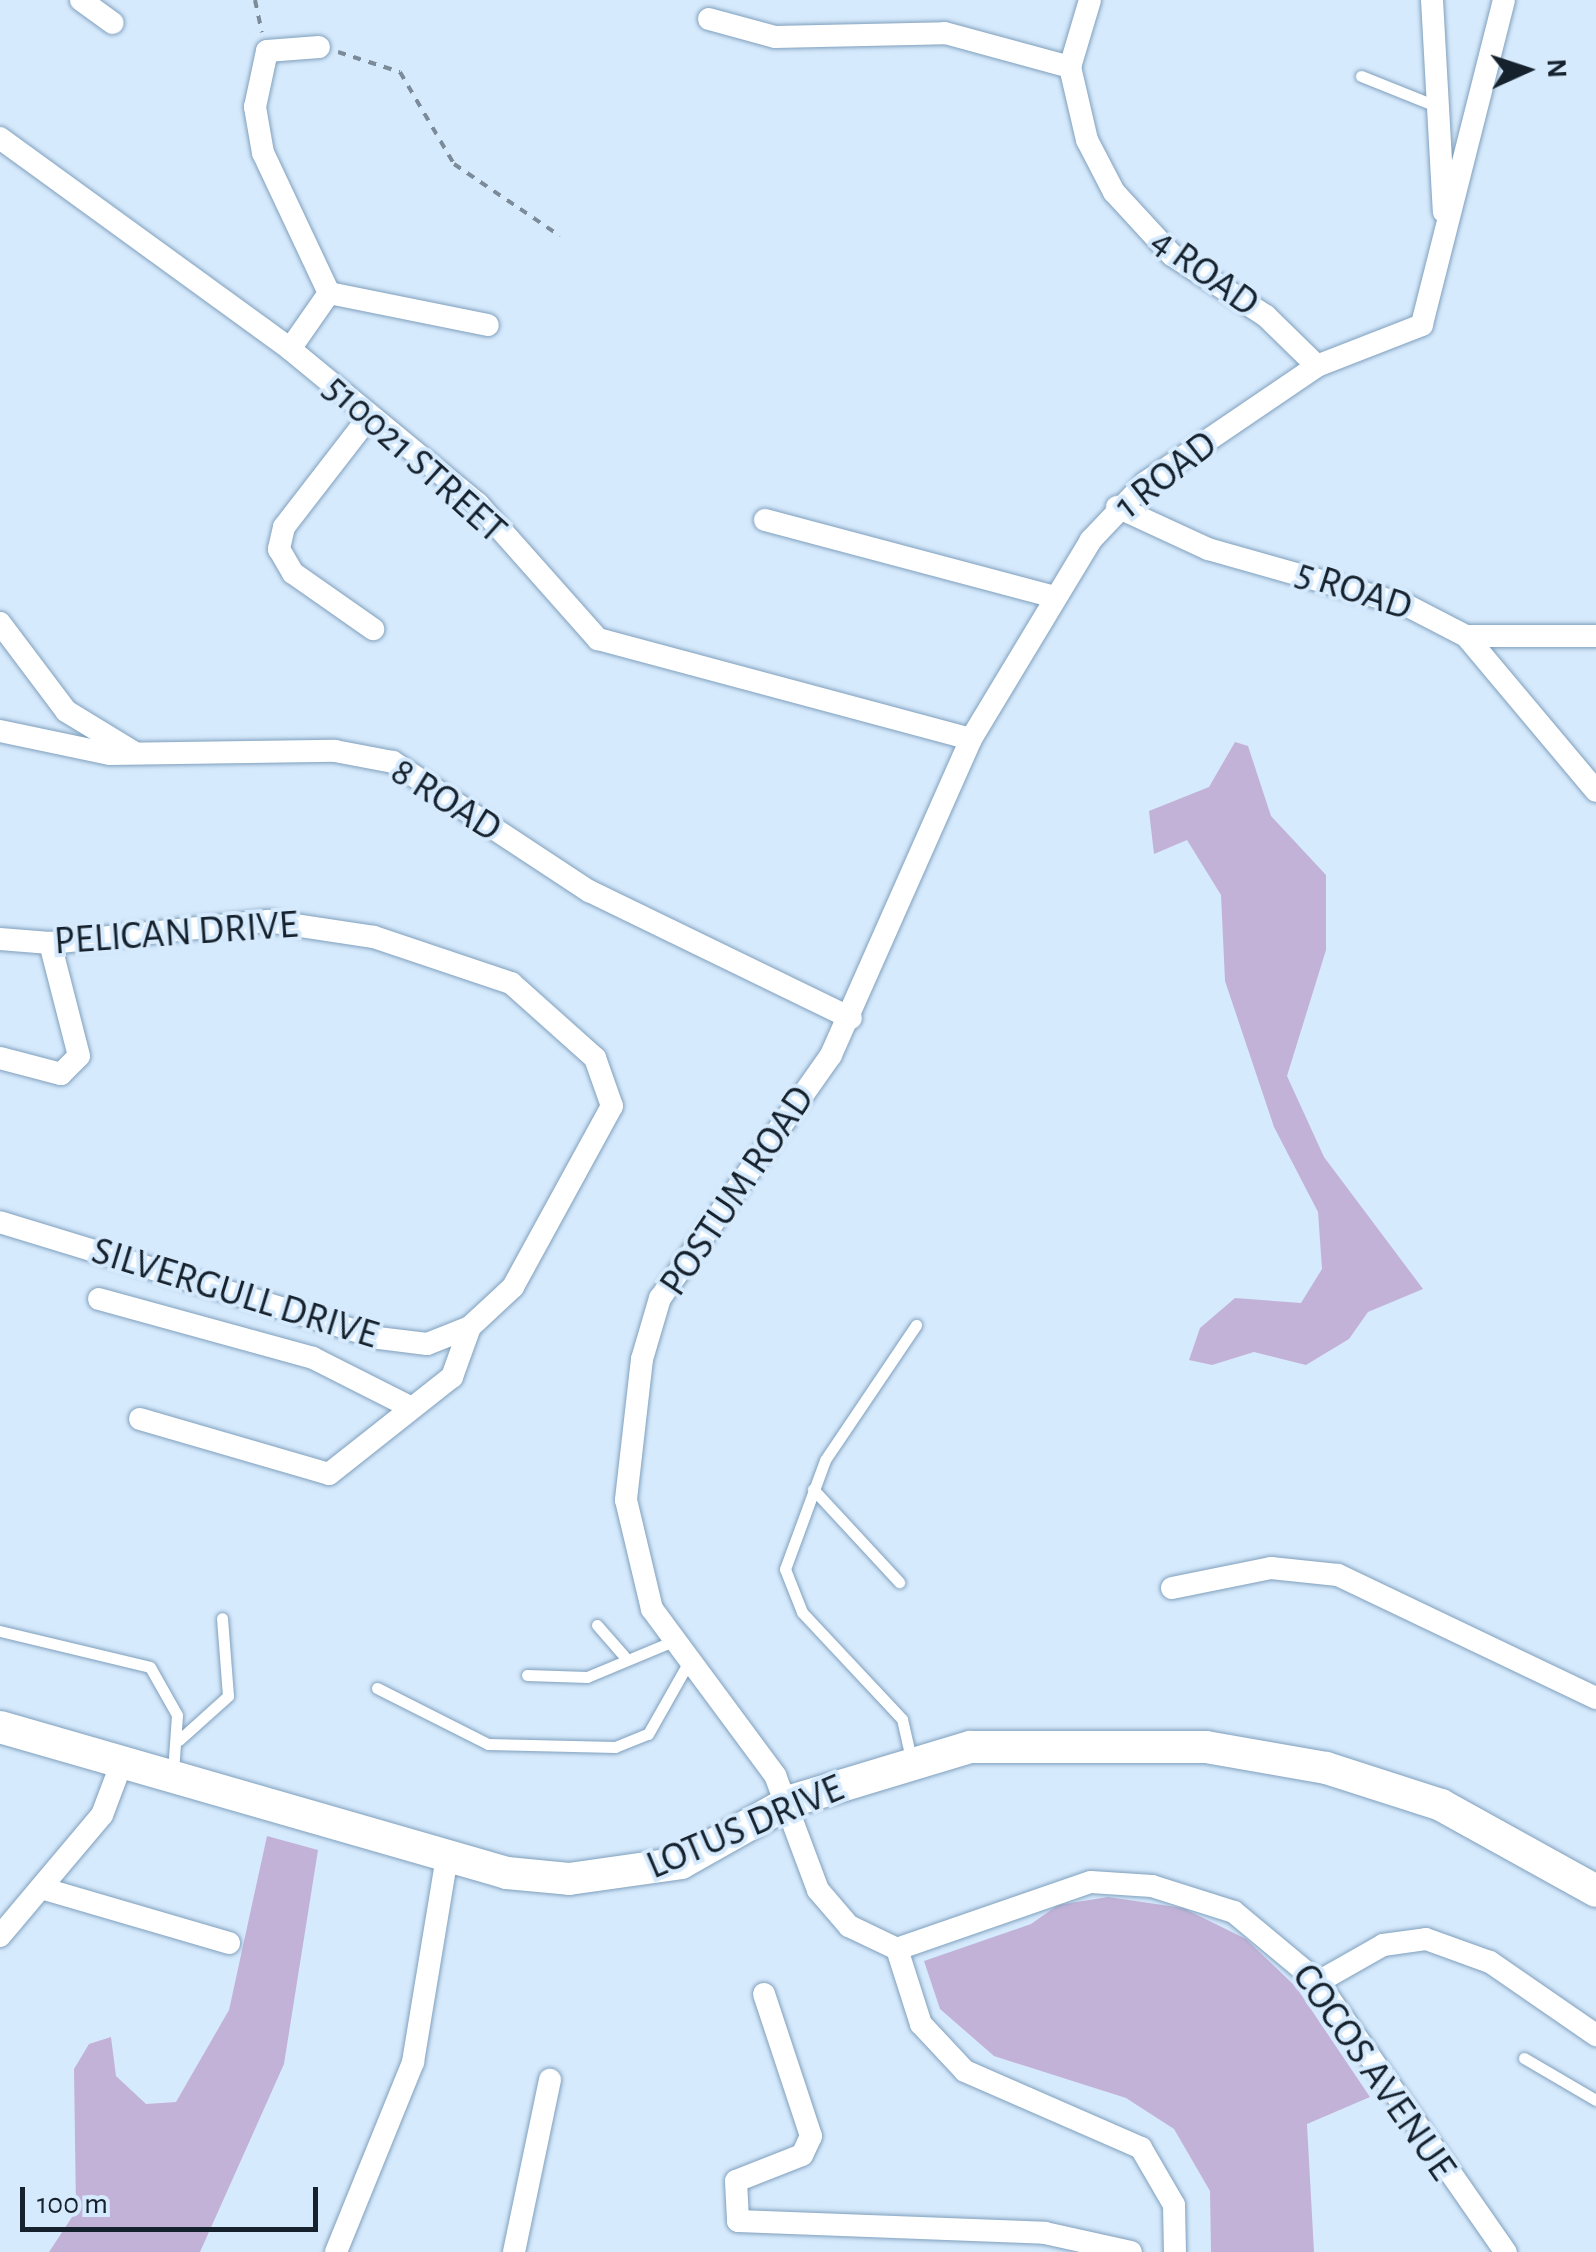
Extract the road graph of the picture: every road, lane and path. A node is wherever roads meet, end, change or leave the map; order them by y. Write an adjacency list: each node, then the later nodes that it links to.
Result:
1 (81, 0): 7 (street)
2 (255, 0): 9 (path)
3 (1090, 0): 10 (street)
4 (1432, 0): 12 (street)
5 (1504, 0): 14 (street, 1 ROAD)
6 (709, 19): 10 (street)
7 (113, 23)
8 (319, 47): 9 (street); 15 (path)
9 (267, 51): 16 (street)
10 (1070, 67): 19 (street, 4 ROAD)
11 (1360, 76): 12 (lane)
12 (1436, 106): 14 (street)
13 (0, 138): 18 (street, 510021 STREET)
14 (1447, 230): 19 (street, 1 ROAD)
15 (560, 236)
16 (329, 294): 17 (street); 18 (street)
17 (488, 326)
18 (290, 349): 20 (street, 510021 STREET)
19 (1317, 366): 21 (street, 1 ROAD)
20 (369, 417): 25 (street); 29 (street, 510021 STREET)
21 (1117, 507): 23 (street, 1 ROAD); 26 (street, 5 ROAD)
22 (765, 520): 23 (street)
23 (1054, 597): 29 (street, 1 ROAD)
24 (0, 623): 30 (street)
25 (373, 629)
26 (1466, 636): 27 (street, 5 ROAD); 31 (street)
27 (1596, 636)
28 (0, 731): 30 (street, 8 ROAD)
29 (970, 739): 34 (street, 1 ROAD)
30 (138, 754): 34 (street, 8 ROAD)
31 (1596, 791)
32 (0, 939): 33 (street, PELICAN DRIVE)
33 (50, 943): 35 (street); 39 (street, PELICAN DRIVE)
34 (851, 1018): 48 (street, POSTUM ROAD)
35 (0, 1058)
36 (0, 1222): 39 (street, SILVERGULL DRIVE)
37 (99, 1299): 40 (street)
38 (916, 1325): 42 (lane)
39 (470, 1327): 40 (street)
40 (408, 1406): 41 (street)
41 (140, 1419)
42 (813, 1489): 43 (lane); 57 (lane)
43 (900, 1582)
44 (1172, 1588): 53 (street)
45 (222, 1618): 55 (lane)
46 (597, 1625): 49 (lane)
47 (0, 1631): 55 (lane)
48 (671, 1642): 49 (lane); 50 (street, POSTUM ROAD)
49 (624, 1656): 51 (lane)
50 (687, 1664): 52 (lane); 59 (street, POSTUM ROAD)
51 (526, 1675)
52 (378, 1688)
53 (1596, 1698)
54 (0, 1727): 56 (street, LOTUS DRIVE)
55 (180, 1740): 58 (lane)
56 (122, 1762): 58 (street, LOTUS DRIVE); 61 (street)
57 (912, 1763): 59 (street, LOTUS DRIVE); 62 (street, LOTUS DRIVE)
58 (171, 1776): 60 (street, LOTUS DRIVE)
59 (792, 1801): 60 (street, LOTUS DRIVE); 65 (street)
60 (448, 1856): 72 (street)
61 (41, 1888): 63 (street); 64 (street)
62 (1596, 1891)
63 (0, 1936)
64 (229, 1943)
65 (897, 1949): 66 (street, COCOS AVENUE); 75 (street)
66 (1318, 1982): 68 (street); 76 (street, COCOS AVENUE)
67 (764, 1994): 74 (street)
68 (1596, 2035)
69 (1524, 2058): 71 (lane)
70 (550, 2080): 73 (street)
71 (1596, 2100)
72 (336, 2252)
73 (514, 2252)
74 (1131, 2252)
75 (1175, 2252)
76 (1506, 2252)

